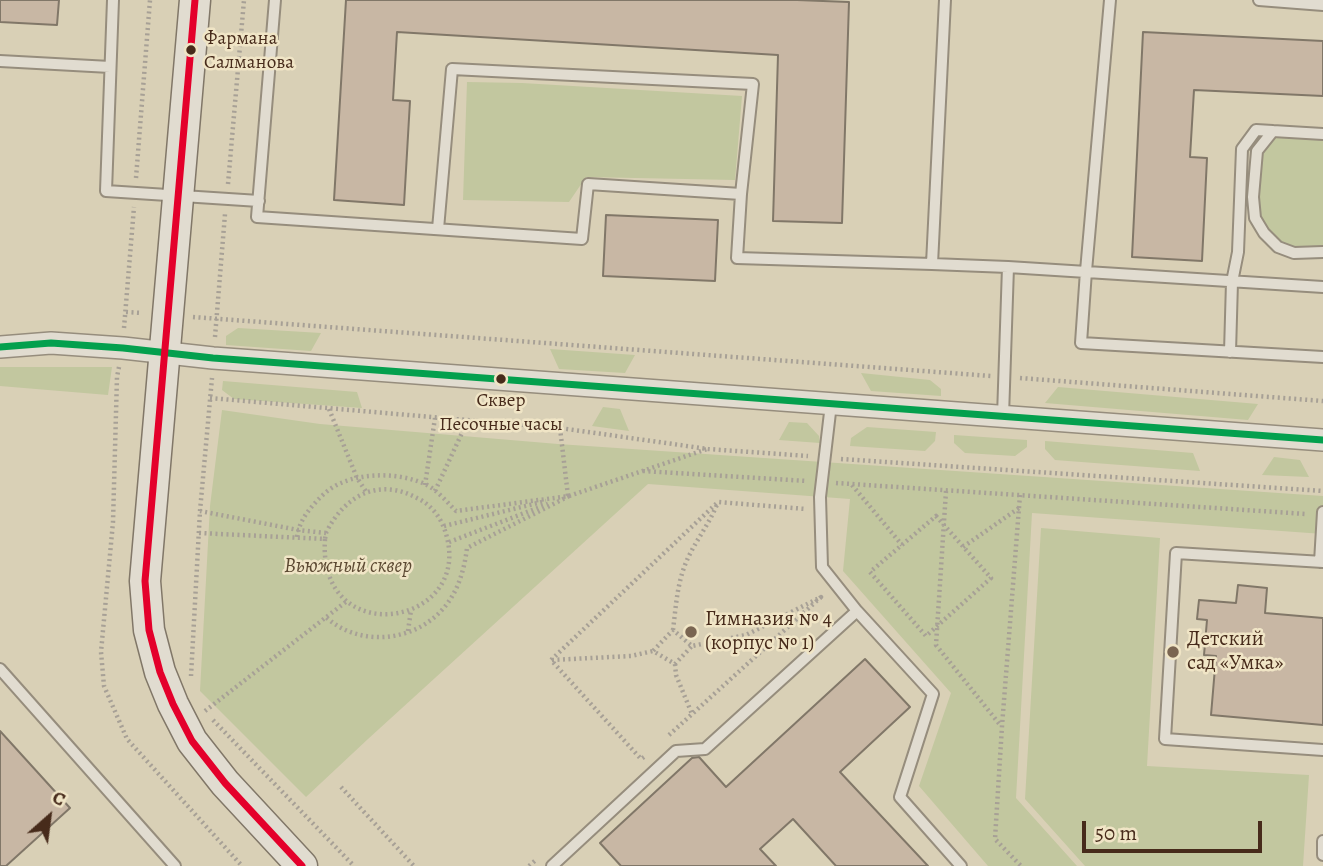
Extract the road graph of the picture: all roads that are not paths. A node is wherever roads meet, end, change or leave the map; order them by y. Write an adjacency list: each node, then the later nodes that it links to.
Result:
1 (113, 0): 9 (lane)
2 (195, 0): 13 (street)
3 (275, 0): 14 (lane)
4 (945, 0): 17 (lane)
5 (1110, 0): 19 (lane)
6 (1259, 0): 7 (lane)
7 (1323, 5)
8 (0, 61): 9 (lane)
9 (110, 67): 13 (lane)
10 (1273, 131): 11 (lane); 16 (lane); 20 (lane)
11 (1323, 134)
12 (741, 194): 15 (lane); 15 (lane); 17 (lane)
13 (177, 197): 14 (lane); 24 (street)
14 (259, 201): 15 (lane)
15 (438, 229)
16 (1323, 252)
17 (932, 264): 18 (lane)
18 (1007, 267): 19 (lane); 27 (lane)
19 (1086, 271): 20 (lane); 23 (lane)
20 (1232, 282): 21 (lane); 23 (lane)
21 (1323, 287)
22 (0, 347): 24 (street)
23 (1230, 352): 25 (lane)
24 (164, 353): 26 (street); 37 (street)
25 (1323, 357)
26 (831, 404): 27 (street); 31 (lane)
27 (1003, 416): 28 (street)
28 (1323, 440)
29 (1323, 513): 30 (lane)
30 (1321, 562): 33 (lane)
31 (857, 611): 38 (lane); 39 (lane)
32 (0, 669): 36 (lane)
33 (1323, 750)
34 (1323, 841): 35 (lane)
35 (1323, 855)
36 (175, 866)
37 (302, 866)
38 (552, 866)
39 (961, 866)

